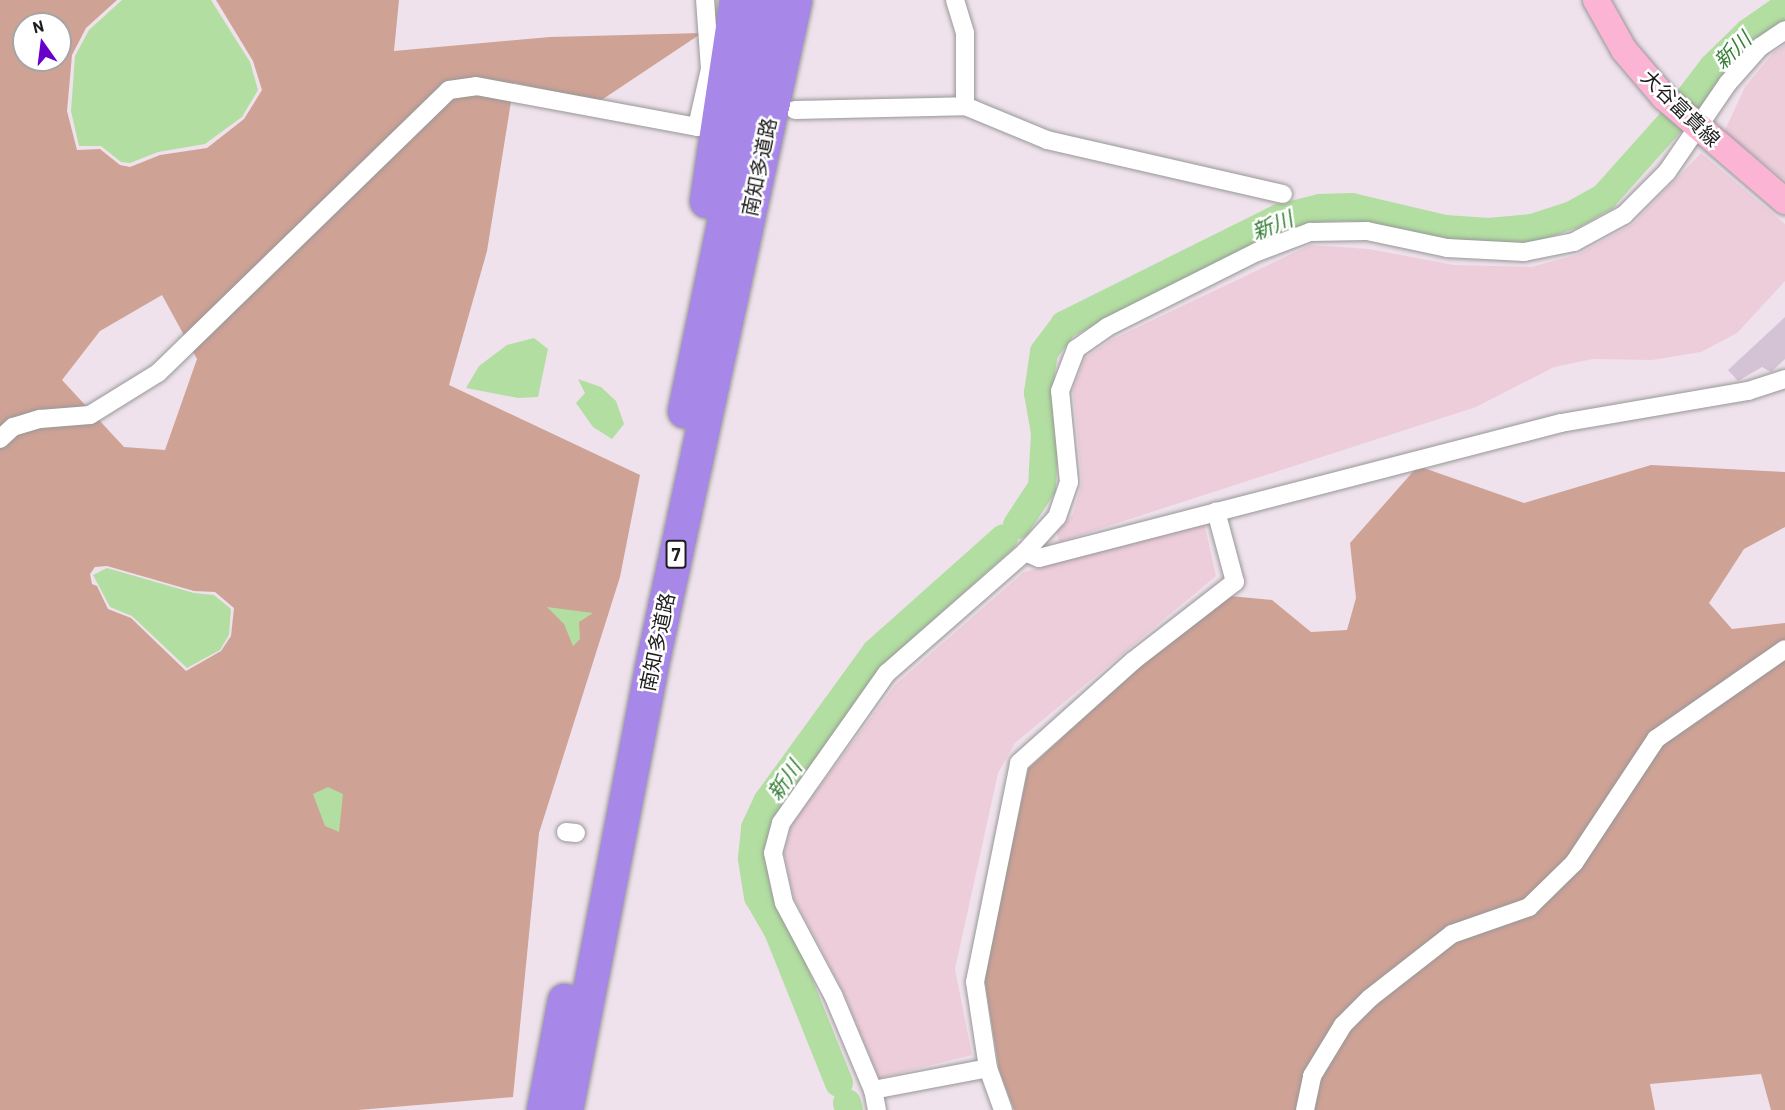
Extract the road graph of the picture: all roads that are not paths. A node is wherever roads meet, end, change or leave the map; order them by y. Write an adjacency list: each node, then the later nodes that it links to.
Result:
1 (705, 0): 15 (street)
2 (736, 0): 14 (highway)
3 (771, 0): 14 (highway, 南知多道路 / 7)
4 (795, 0): 22 (highway, 南知多道路 / 7)
5 (955, 0): 8 (street)
6 (1596, 0): 10 (main road, 大谷富貴線)
7 (1785, 30): 10 (street)
8 (965, 106): 9 (street); 11 (street)
9 (795, 110)
10 (1699, 128): 12 (main road, 大谷富貴線); 17 (street)
11 (1283, 194)
12 (1785, 201)
13 (1785, 379): 16 (street)
14 (683, 416): 21 (highway, 南知多道路 / 7)
15 (0, 439)
16 (1216, 511): 17 (street); 19 (street)
17 (1025, 552): 20 (street)
18 (1785, 649): 25 (street)
19 (988, 1068): 20 (street); 24 (street)
20 (873, 1090): 23 (street)
21 (543, 1110)
22 (566, 1110)
23 (877, 1110)
24 (1003, 1110)
25 (1305, 1110)

